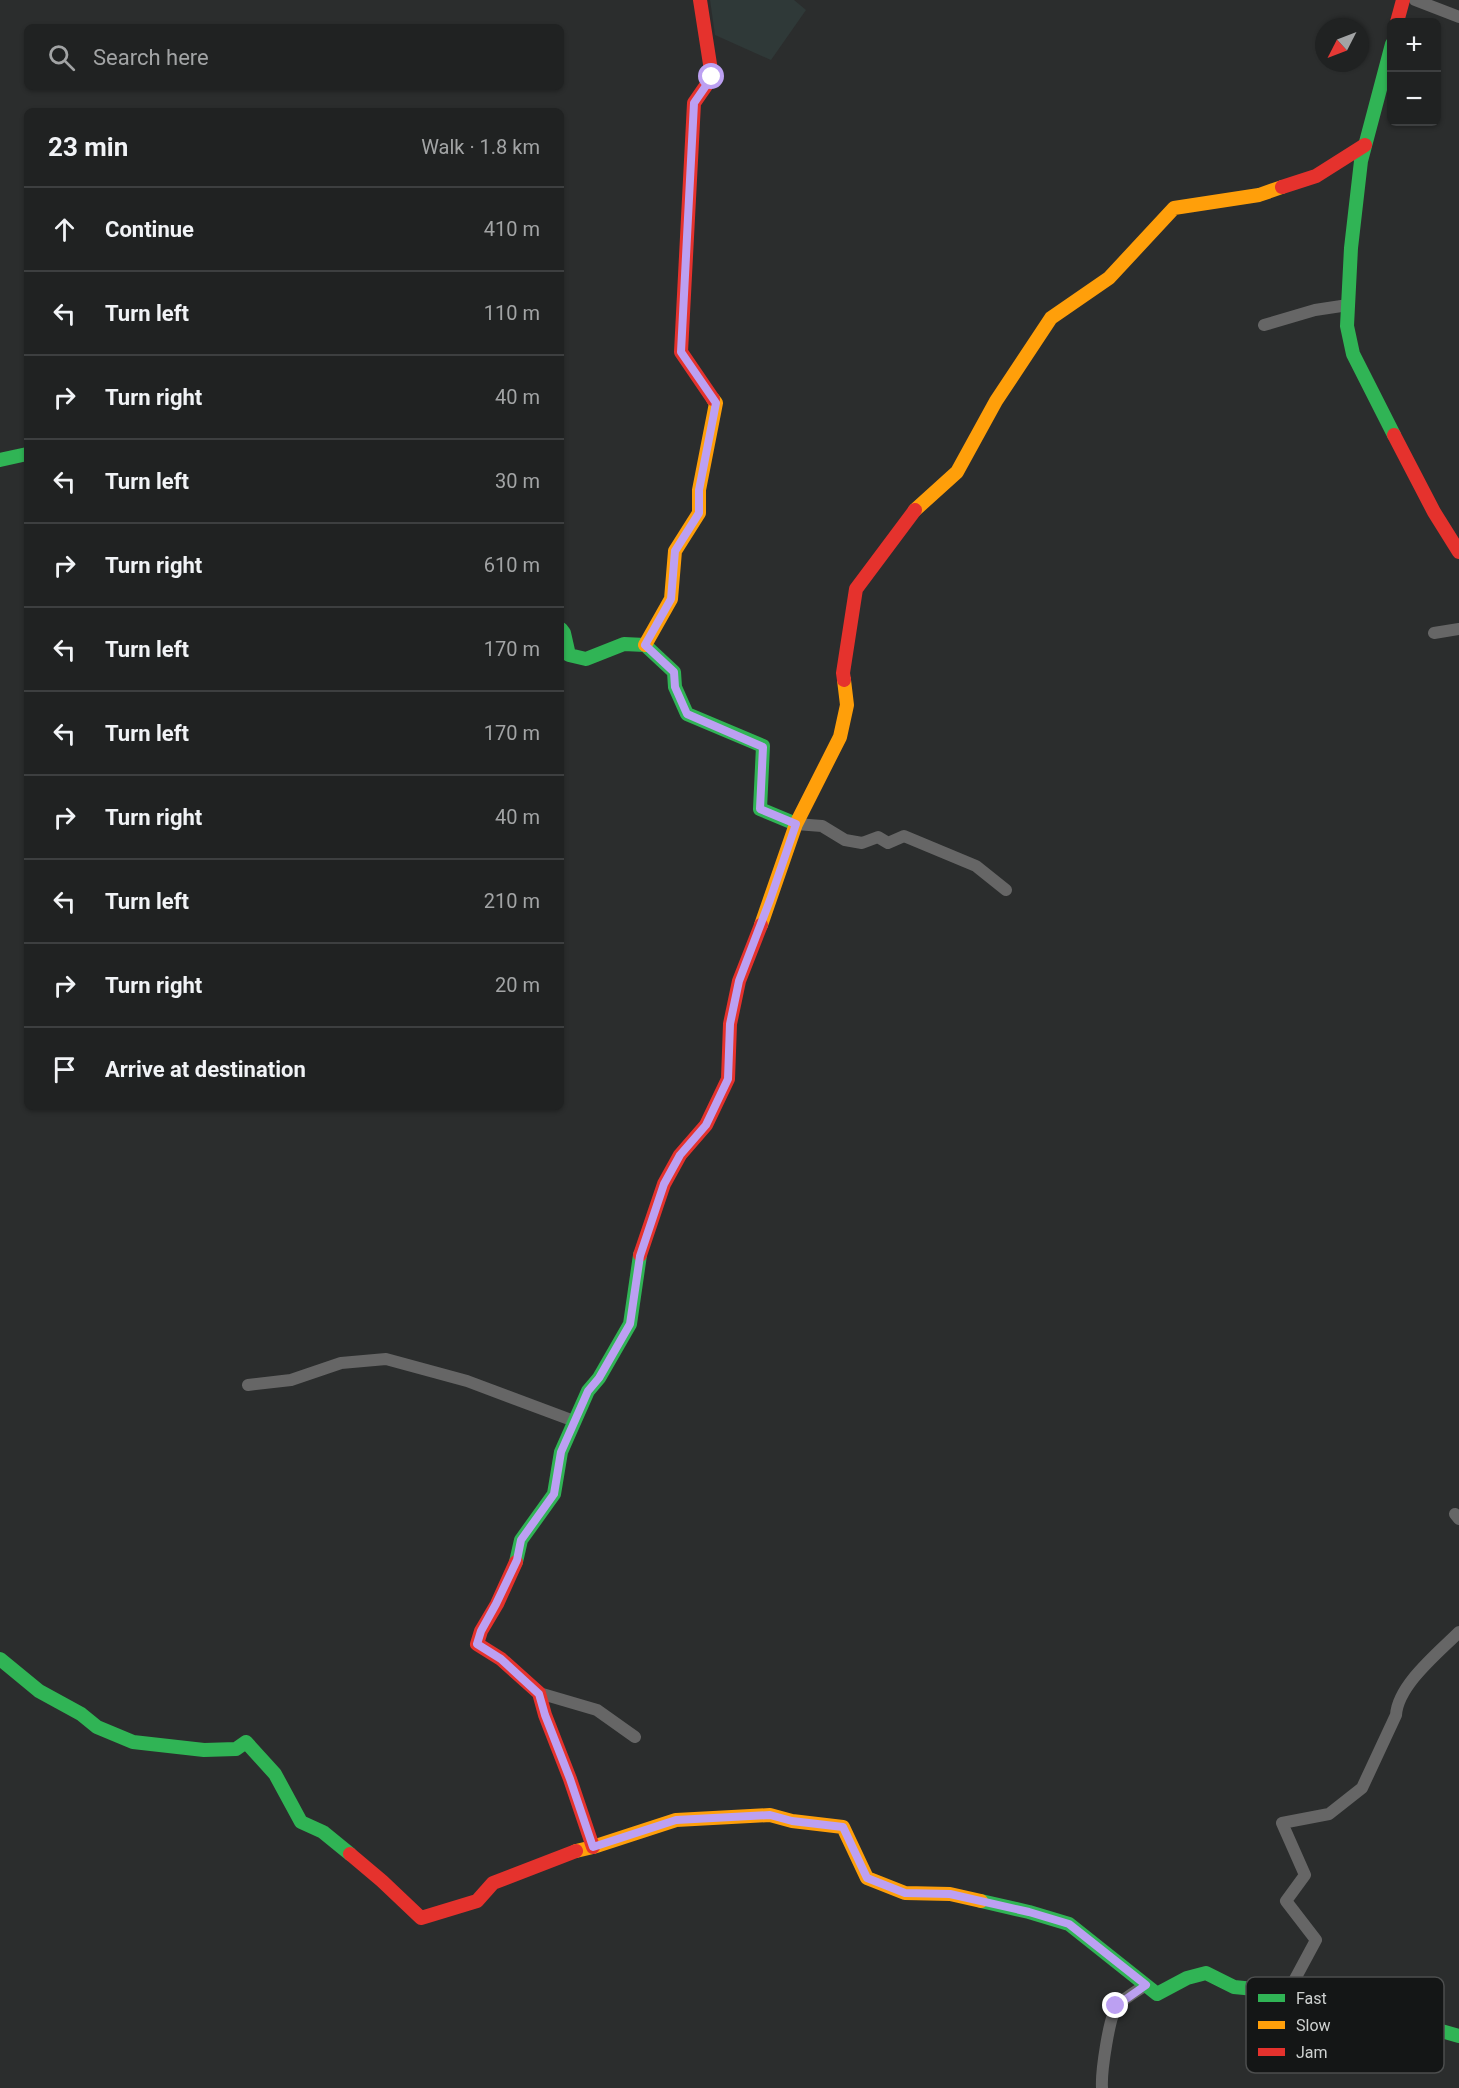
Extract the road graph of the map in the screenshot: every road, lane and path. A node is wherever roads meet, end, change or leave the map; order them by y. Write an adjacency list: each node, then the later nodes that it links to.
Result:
1 (700, 0): 16 (street)
2 (1403, 0): 5 (street)
3 (1415, 0): 4 (street)
4 (1459, 17)
5 (1398, 18)
6 (1387, 63): 7 (street)
7 (1365, 145): 8 (street); 17 (street)
8 (1348, 305): 9 (street); 12 (street)
9 (1264, 324)
10 (24, 455): 11 (street)
11 (0, 460)
12 (1457, 545)
13 (1459, 629): 15 (street)
14 (564, 633): 16 (street)
15 (1434, 633)
16 (645, 645): 17 (street)
17 (796, 824): 18 (street); 20 (street)
18 (1006, 890)
19 (248, 1385): 20 (street)
20 (574, 1421): 23 (street)
21 (1459, 1632): 26 (street)
22 (0, 1659): 25 (street)
23 (539, 1694): 24 (street); 25 (street)
24 (635, 1737)
25 (593, 1847): 27 (street)
26 (1296, 1977)
27 (1146, 1985): 28 (street); 31 (street)
28 (1246, 1988)
29 (1444, 2032): 30 (street)
30 (1459, 2036)
31 (1102, 2088)

